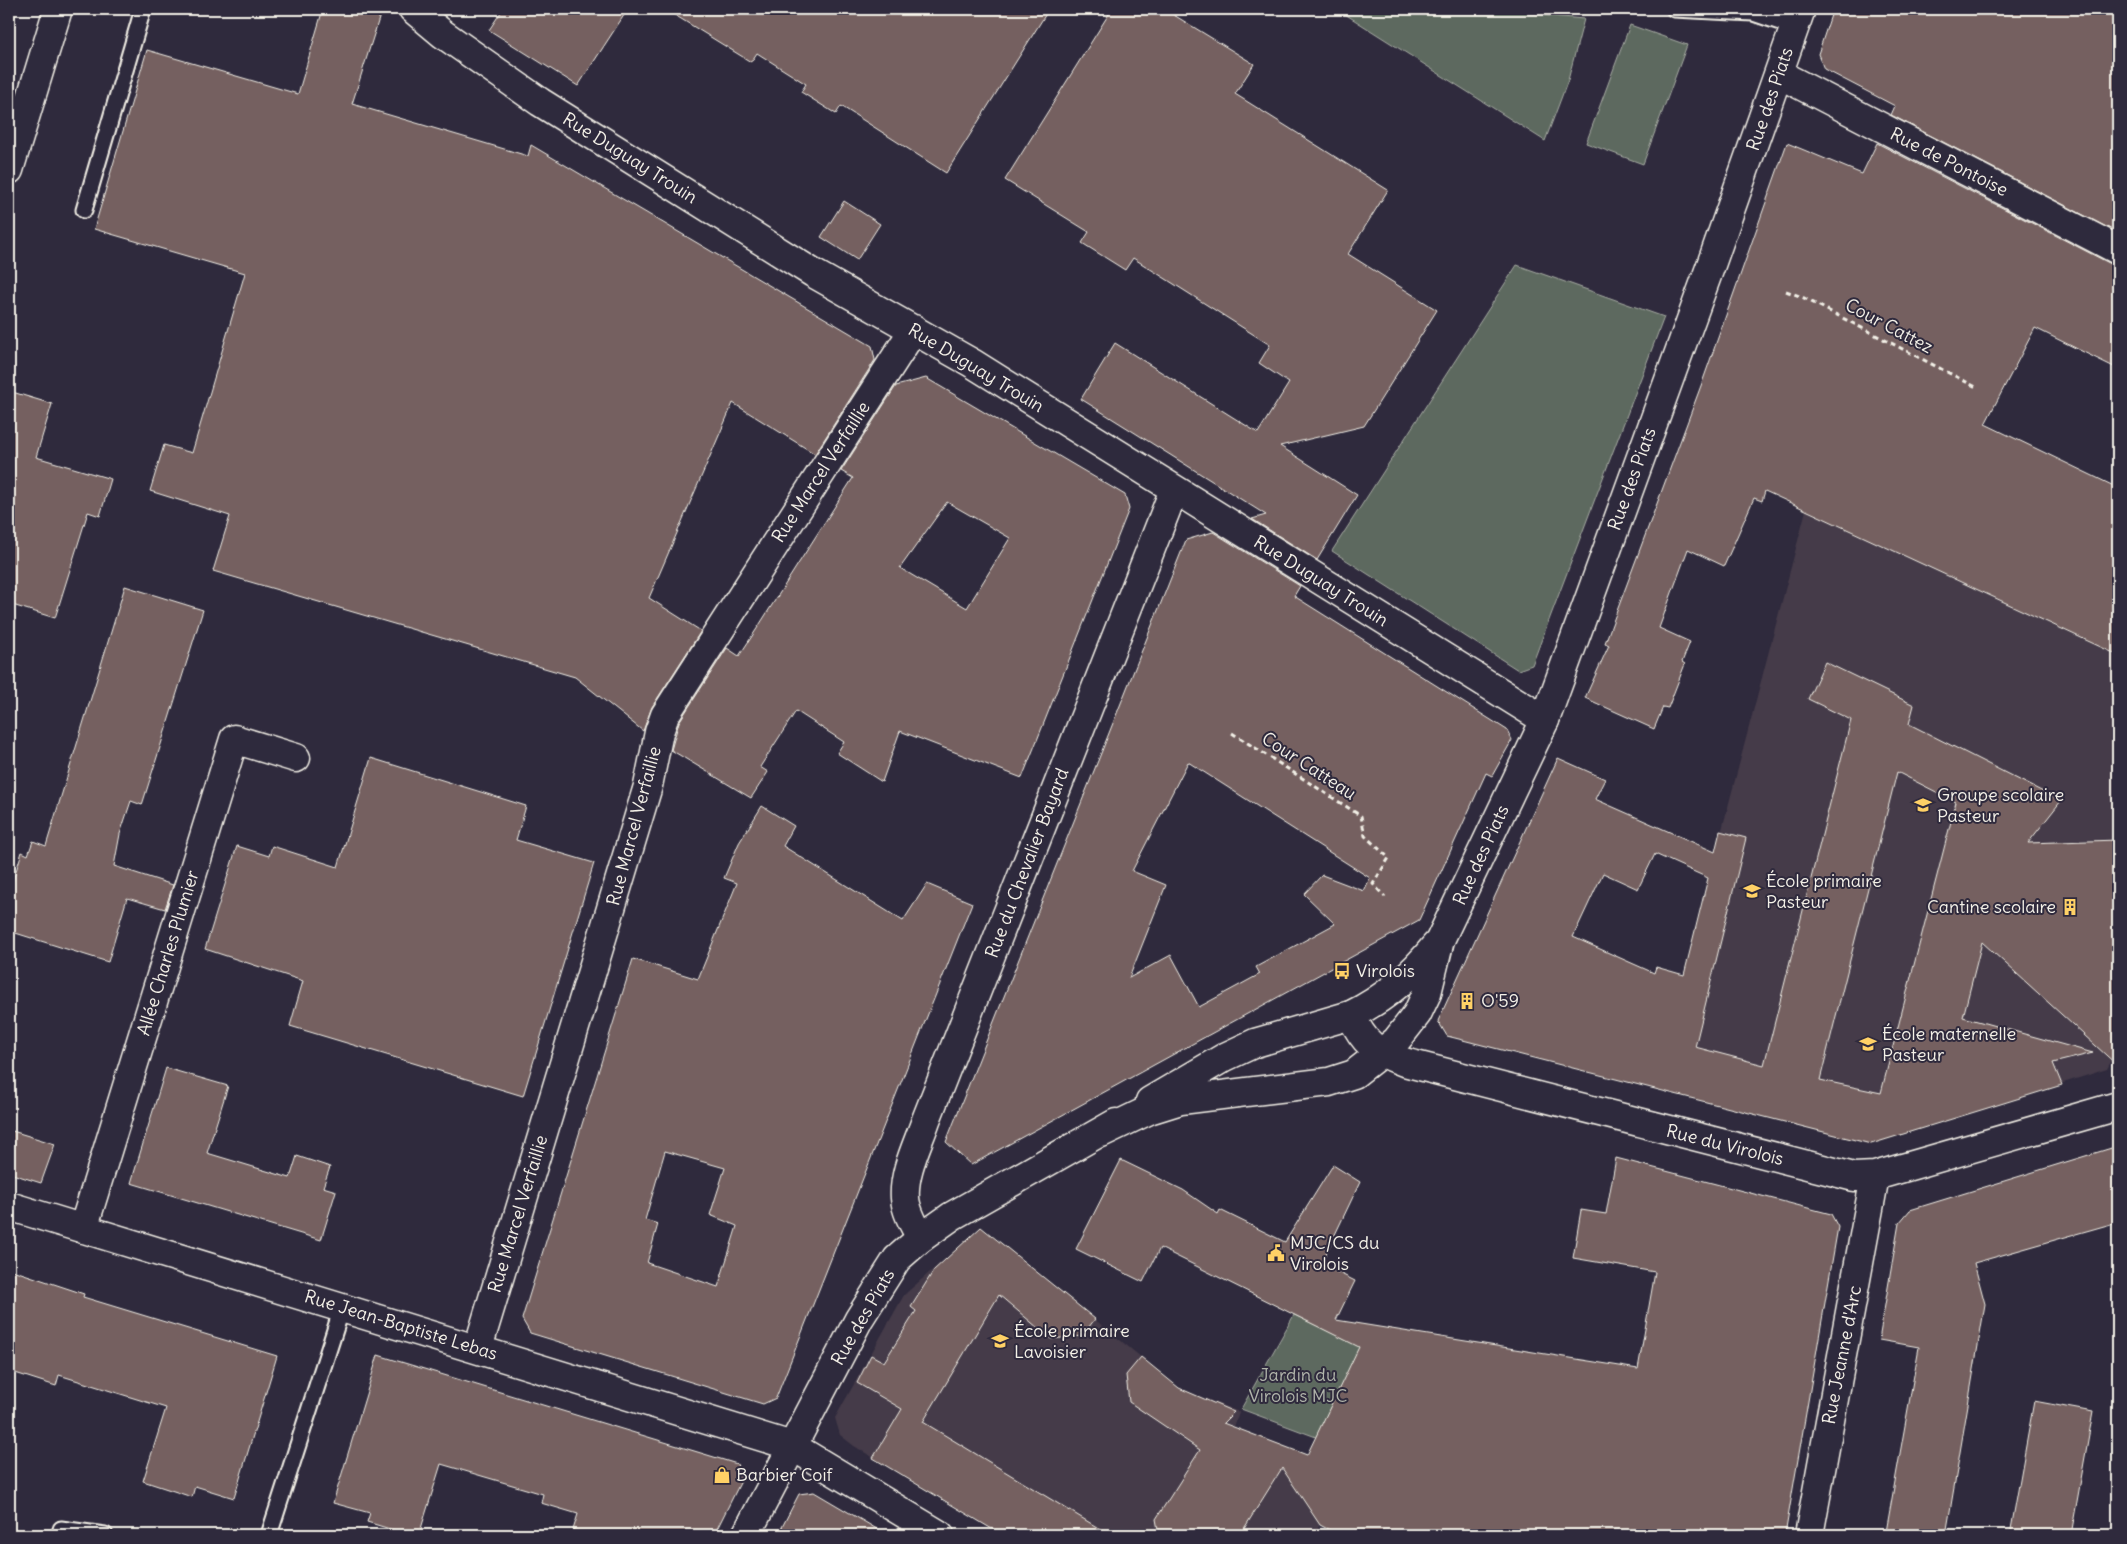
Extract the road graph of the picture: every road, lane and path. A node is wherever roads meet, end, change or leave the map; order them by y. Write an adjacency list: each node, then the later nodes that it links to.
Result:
1 (58, 9): 7 (street)
2 (143, 9): 8 (lane)
3 (413, 9): 11 (street, Rue Duguay Trouin)
4 (1674, 9): 5 (lane)
5 (1798, 18): 6 (street, Rue des Piats)
6 (1779, 74): 9 (street, Rue de Pontoise); 14 (street, Rue des Piats)
7 (9, 170)
8 (84, 210)
9 (2118, 250)
10 (1786, 291): 12 (path, Cour Cattez)
11 (914, 329): 13 (street, Rue Duguay Trouin); 28 (street, Rue Marcel Verfaillie)
12 (1978, 388)
13 (1174, 490): 14 (street, Rue Duguay Trouin); 26 (street, Rue du Chevalier Bayard)
14 (1545, 720): 18 (street, Rue des Piats)
15 (1232, 733): 17 (path, Cour Catteau)
16 (296, 758): 25 (street, Allée Charles Plumier)
17 (1385, 897)
18 (1440, 940): 19 (street, Rue des Piats); 20 (street, Rue des Piats)
19 (1351, 1015): 20 (street, Rue du Virolois); 22 (street, Rue des Piats)
20 (1382, 1054): 22 (street, Rue des Piats); 23 (street, Rue du Virolois)
21 (2118, 1106): 23 (street, Rue du Virolois)
22 (1101, 1133): 26 (street, Rue des Piats)
23 (1875, 1176): 35 (street, Rue Jeanne d'Arc)
24 (9, 1206): 25 (street, Rue Jean-Baptiste Lebas)
25 (83, 1229): 27 (street, Rue Jean-Baptiste Lebas)
26 (921, 1238): 29 (street, Rue des Piats)
27 (342, 1308): 28 (street, Rue Jean-Baptiste Lebas); 32 (lane)
28 (478, 1348): 29 (street, Rue Jean-Baptiste Lebas)
29 (792, 1446): 33 (street, Rue des Piats); 34 (street, Rue Jean-Baptiste Lebas)
30 (61, 1529): 31 (lane)
31 (104, 1535)
32 (269, 1535)
33 (746, 1535)
34 (940, 1535)
35 (1808, 1535)

